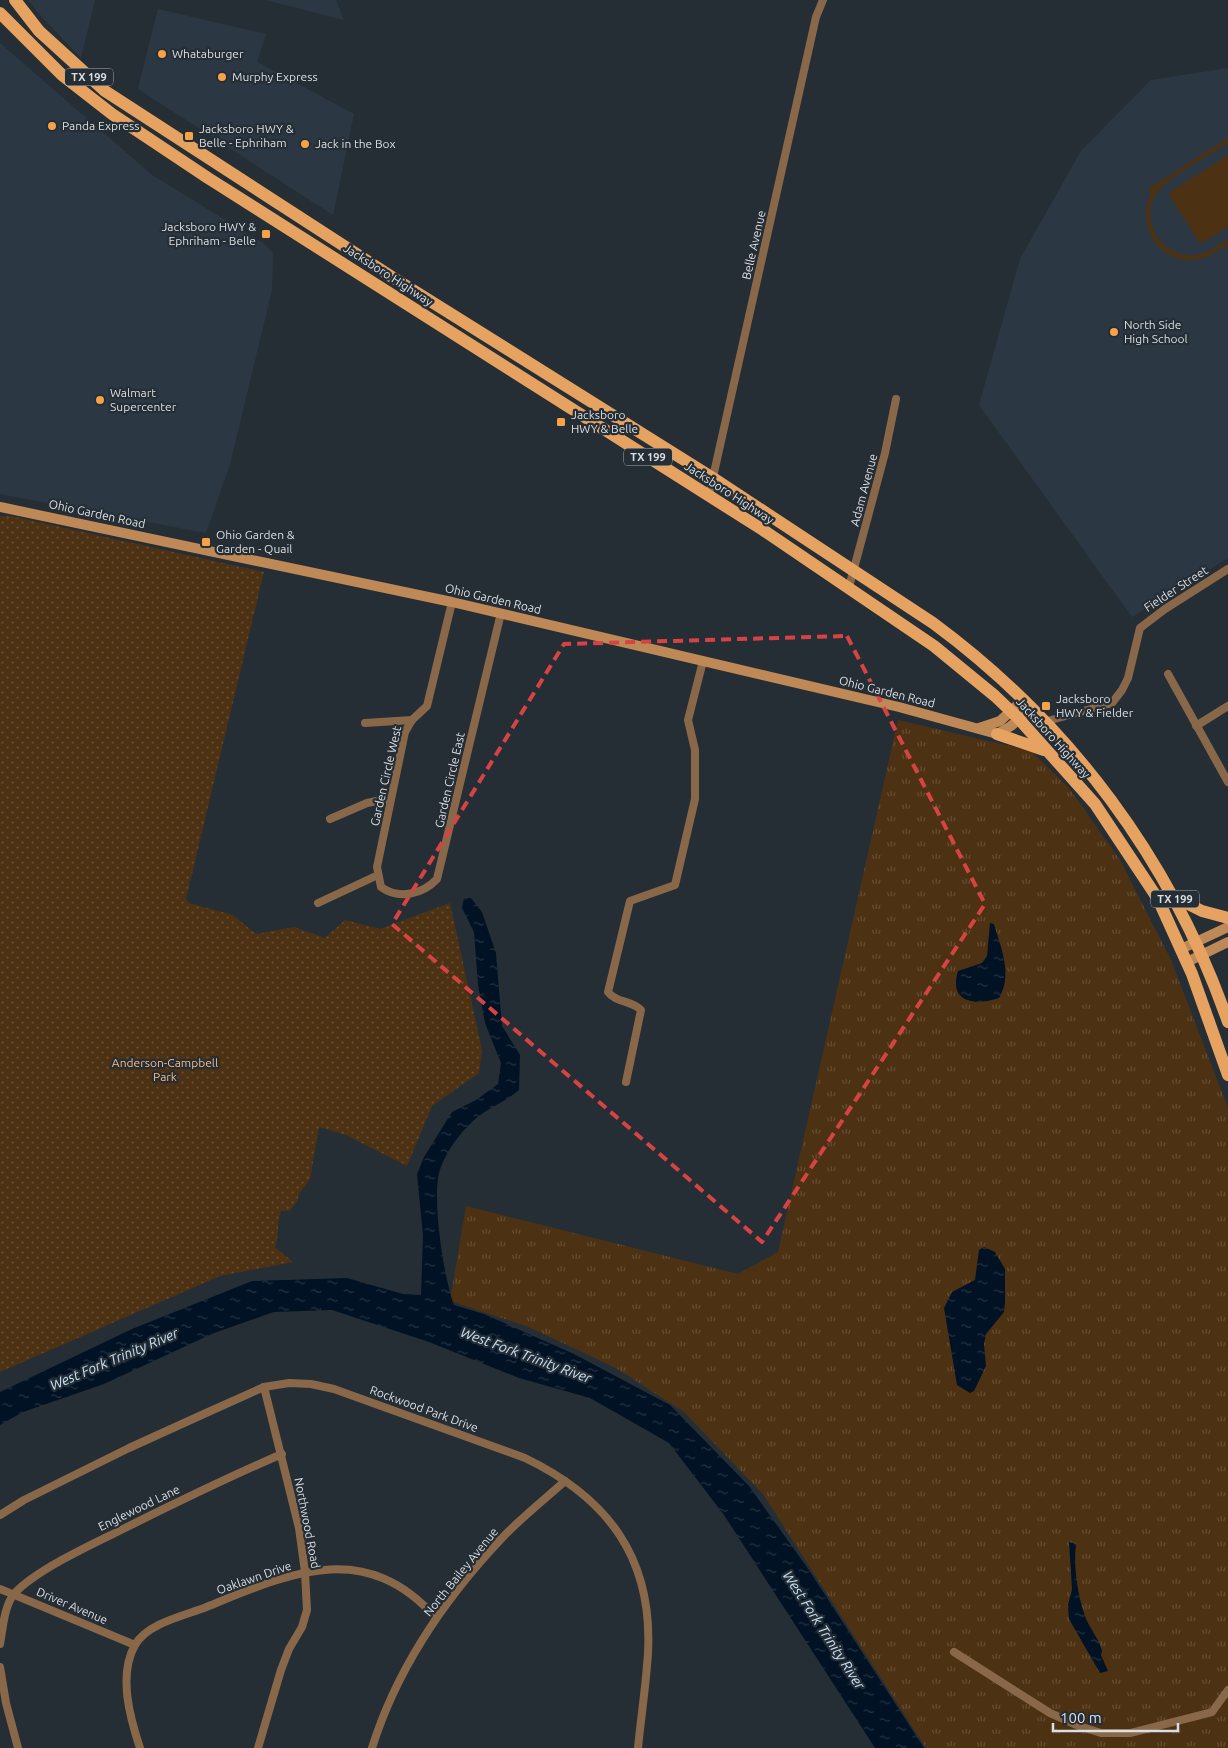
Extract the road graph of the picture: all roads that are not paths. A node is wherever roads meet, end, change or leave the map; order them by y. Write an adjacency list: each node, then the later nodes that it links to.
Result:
1 (823, 0): 9 (street, Belle Avenue)
2 (16, 2): 3 (main road); 4 (main road, Jacksboro Highway / TX 199)
3 (0, 13): 5 (main road, Jacksboro Highway / TX 199)
4 (228, 171): 5 (main road); 6 (main road, Jacksboro Highway / TX 199)
5 (218, 185): 7 (main road, Jacksboro Highway / TX 199)
6 (533, 366): 7 (main road); 9 (main road, Jacksboro Highway / TX 199)
7 (524, 379): 10 (main road, Jacksboro Highway / TX 199)
8 (896, 398): 13 (street, Adam Avenue)
9 (713, 478): 10 (street, Belle Avenue); 13 (main road, Jacksboro Highway / TX 199)
10 (709, 495): 14 (main road, Jacksboro Highway / TX 199)
11 (0, 508): 15 (street, Ohio Garden Road)
12 (1228, 569): 23 (street, Fielder Street)
13 (853, 571): 14 (street, Adam Avenue); 19 (main road, Jacksboro Highway / TX 199)
14 (849, 587): 21 (main road, Jacksboro Highway / TX 199)
15 (452, 602): 16 (street, Ohio Garden Road); 22 (street, Garden Circle West)
16 (501, 613): 17 (street, Ohio Garden Road); 32 (street, Garden Circle East)
17 (703, 661): 26 (street, Ohio Garden Road); 44 (street)
18 (1168, 674): 25 (street)
19 (1027, 704): 21 (street); 23 (main road, Jacksboro Highway / TX 199)
20 (1228, 706): 25 (street)
21 (1015, 715): 26 (street); 27 (street); 28 (main road, Jacksboro Highway / TX 199)
22 (412, 720): 24 (street); 30 (street, Garden Circle West)
23 (1044, 722): 33 (main road, Jacksboro Highway / TX 199)
24 (365, 723)
25 (1196, 726): 29 (street)
26 (978, 728): 27 (street, Ohio Garden Road)
27 (997, 734): 28 (main road)
28 (1049, 752): 39 (main road, Jacksboro Highway / TX 199)
29 (1228, 782)
30 (391, 798): 31 (street); 32 (street, Garden Circle West)
31 (330, 820)
32 (378, 876): 34 (street)
33 (1174, 897): 35 (main road); 37 (main road, Jacksboro Highway / TX 199)
34 (318, 903)
35 (1228, 918)
36 (1228, 928): 37 (street)
37 (1197, 942): 39 (street); 40 (main road, Jacksboro Highway / TX 199)
38 (1228, 942): 40 (street)
39 (1181, 949): 41 (main road, Jacksboro Highway / TX 199)
40 (1203, 954): 41 (street); 42 (main road, Jacksboro Highway / TX 199)
41 (1188, 962): 43 (main road, Jacksboro Highway / TX 199)
42 (1228, 1022)
43 (1228, 1075)
44 (626, 1082)
45 (264, 1387): 46 (street, Northwood Road); 47 (street, Rockwood Park Drive); 48 (street, Rockwood Park Drive)
46 (282, 1454): 49 (street, Northwood Road); 51 (street, Englewood Lane)
47 (565, 1481): 52 (street, North Bailey Avenue); 62 (street, Rockwood Park Drive)
48 (0, 1515)
49 (305, 1572): 52 (street, Oaklawn Drive); 54 (street, Oaklawn Drive); 60 (street, Northwood Road)
50 (0, 1589): 51 (street, Driver Avenue)
51 (13, 1594): 53 (street); 54 (street, Driver Avenue)
52 (436, 1618): 61 (street, North Bailey Avenue)
53 (0, 1644)
54 (135, 1645): 59 (street)
55 (954, 1652): 57 (street)
56 (0, 1667): 58 (street)
57 (1228, 1690)
58 (18, 1748)
59 (140, 1748)
60 (258, 1748)
61 (372, 1748)
62 (638, 1748)

